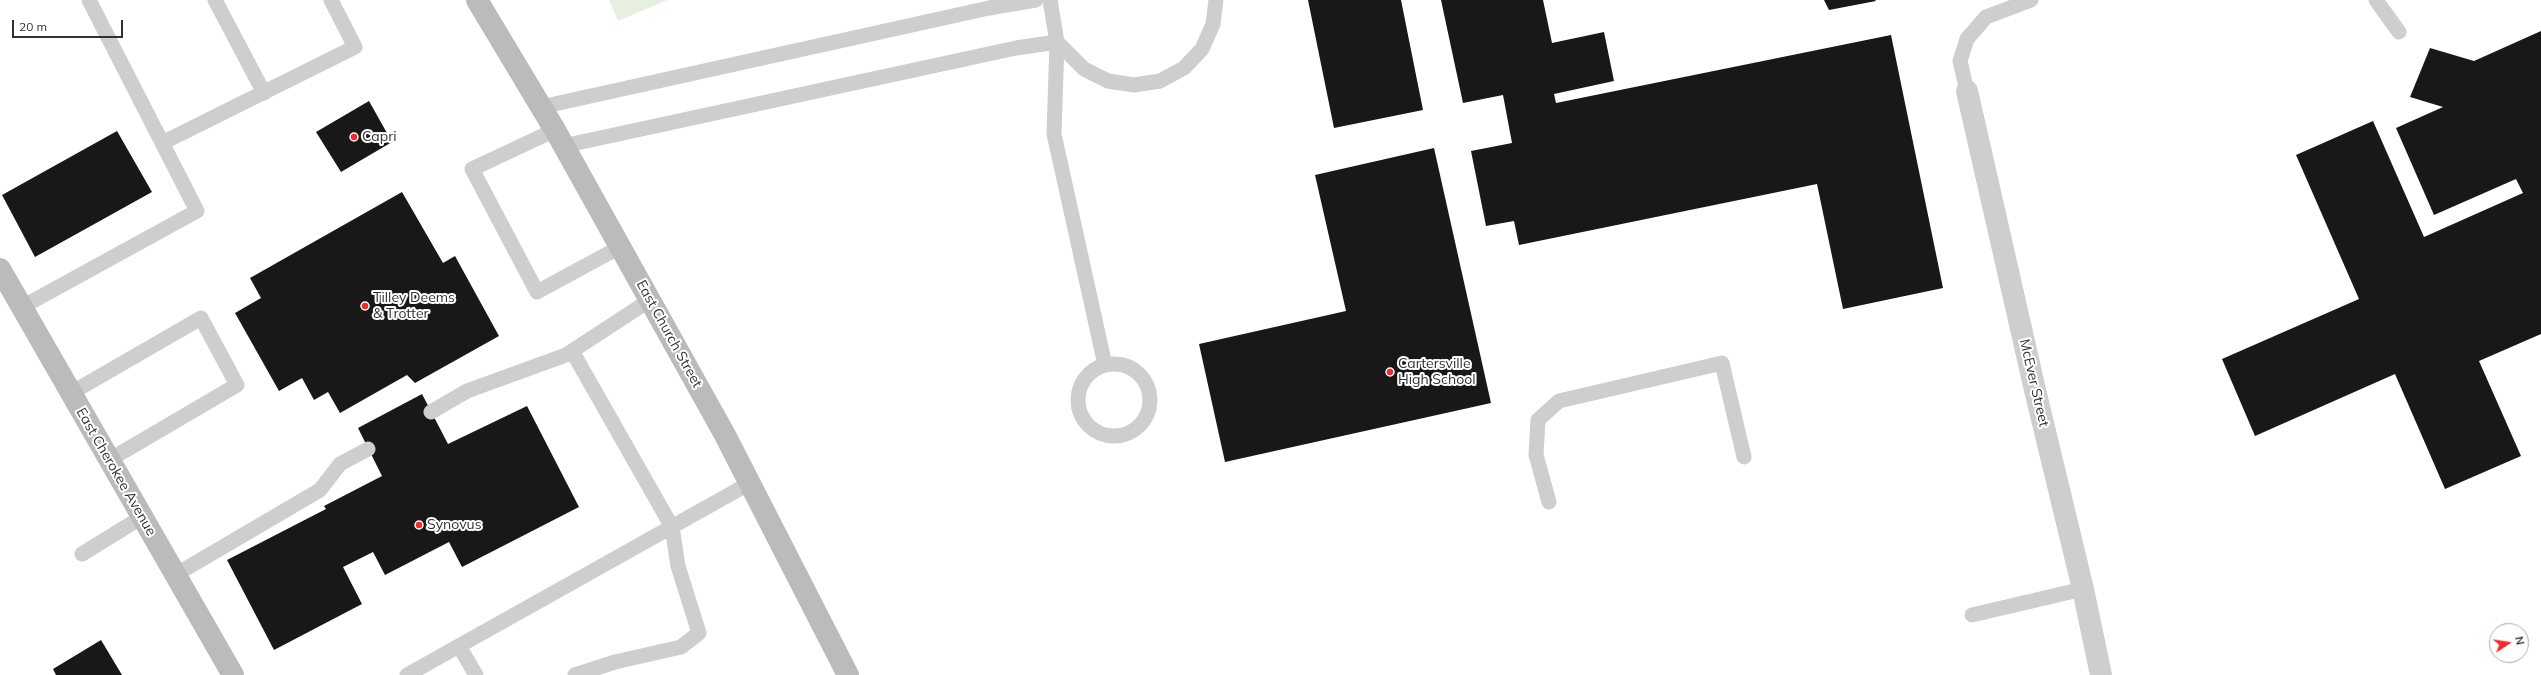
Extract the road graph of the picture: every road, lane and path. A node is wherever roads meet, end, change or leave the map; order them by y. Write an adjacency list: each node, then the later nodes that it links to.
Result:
1 (89, 0): 16 (lane)
2 (215, 0): 13 (lane)
3 (331, 0): 13 (lane)
4 (477, 0): 14 (main road, East Church Street)
5 (1036, 0): 14 (lane)
6 (1050, 0): 11 (lane)
7 (1216, 0): 11 (lane)
8 (2031, 0): 12 (lane)
9 (2376, 0): 10 (lane)
10 (2399, 32)
11 (1057, 42): 15 (lane); 22 (lane)
12 (1967, 91): 34 (street, McEver Street)
13 (264, 93): 16 (lane)
14 (541, 107): 15 (main road, East Church Street)
15 (559, 138): 17 (main road, East Church Street); 17 (lane)
16 (162, 144): 20 (lane)
17 (620, 247): 19 (main road, East Church Street)
18 (0, 269): 20 (main road, East Cherokee Avenue)
19 (650, 300): 21 (lane); 28 (main road, East Church Street)
20 (22, 307): 23 (main road, East Cherokee Avenue)
21 (572, 351): 24 (lane); 31 (lane)
22 (1105, 365): 22 (lane)
23 (71, 393): 27 (main road, East Cherokee Avenue); 27 (lane)
24 (431, 412)
25 (368, 449): 33 (lane)
26 (1744, 457): 29 (lane)
27 (109, 460): 30 (main road, East Cherokee Avenue)
28 (750, 483): 31 (lane); 41 (main road, East Church Street)
29 (1549, 502)
30 (142, 516): 32 (lane); 33 (main road, East Cherokee Avenue)
31 (672, 527): 36 (lane); 40 (lane)
32 (82, 554)
33 (175, 575): 37 (main road, East Cherokee Avenue)
34 (2083, 589): 35 (lane); 42 (street, McEver Street)
35 (1972, 615)
36 (459, 646): 38 (lane); 39 (lane)
37 (233, 675)
38 (407, 675)
39 (476, 675)
40 (575, 675)
41 (848, 675)
42 (2101, 675)

